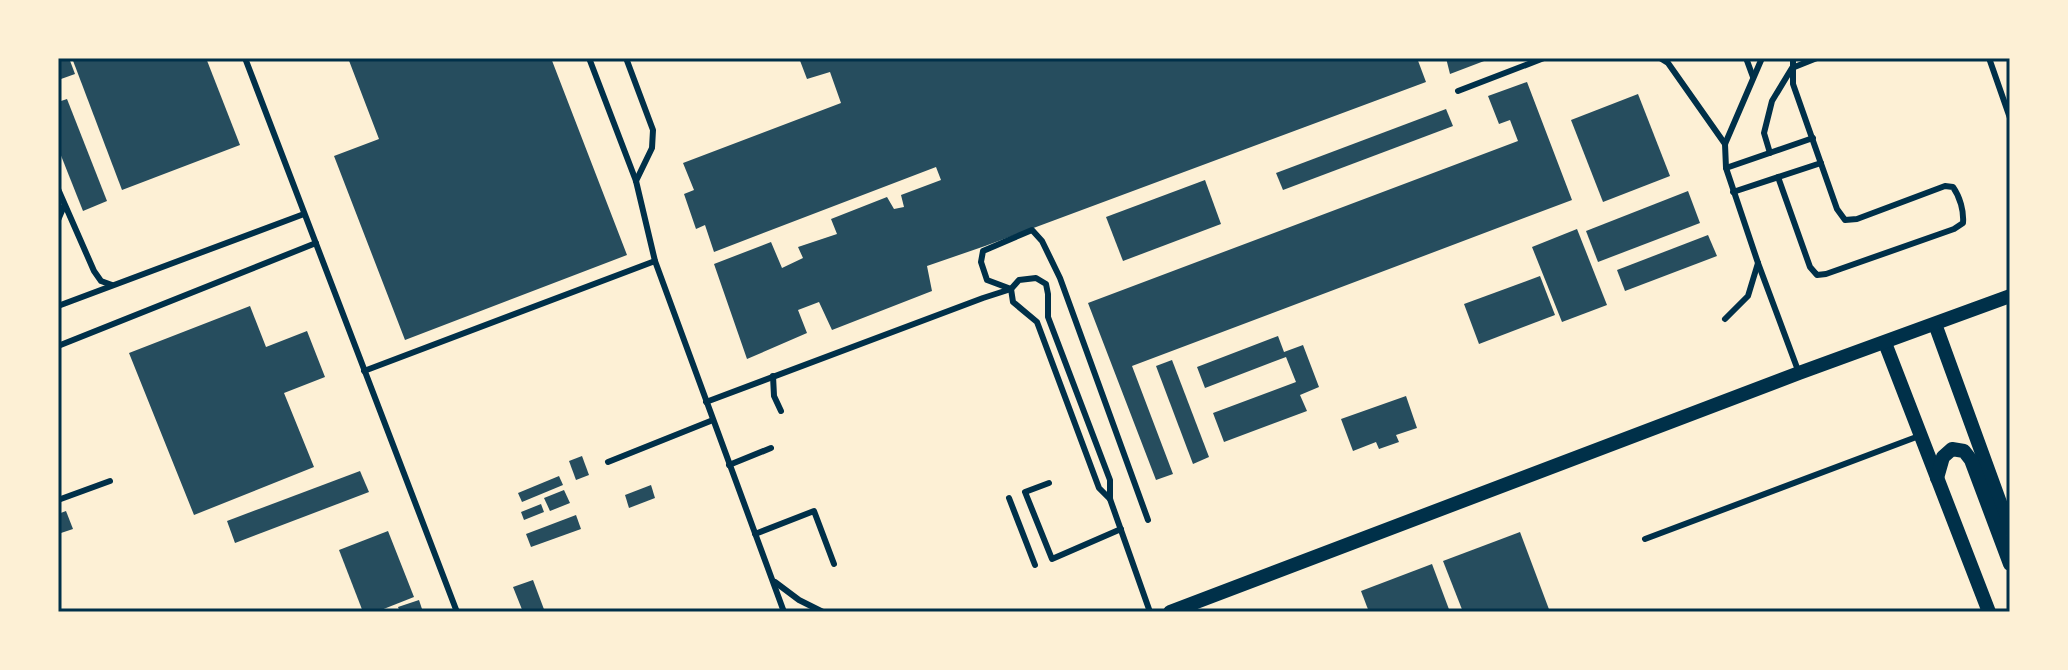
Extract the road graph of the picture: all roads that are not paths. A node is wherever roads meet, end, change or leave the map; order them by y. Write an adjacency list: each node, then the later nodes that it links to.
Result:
1 (245, 58): 26 (lane)
2 (589, 58): 22 (lane)
3 (626, 58): 22 (lane)
4 (1544, 58): 14 (lane)
5 (1660, 58): 17 (lane)
6 (1746, 58): 13 (lane)
7 (1762, 58): 13 (lane)
8 (1793, 58): 12 (lane)
9 (1817, 58): 12 (lane)
10 (1998, 58): 11 (lane)
11 (1990, 61): 15 (lane)
12 (1792, 68): 16 (lane); 18 (lane)
13 (1753, 77): 17 (lane)
14 (1458, 91)
15 (2010, 118)
16 (1813, 138): 18 (lane); 19 (lane)
17 (1725, 144): 20 (lane)
18 (1770, 153): 20 (lane)
19 (1821, 163): 21 (lane); 21 (lane)
20 (1726, 168): 24 (lane)
21 (1778, 177): 24 (lane)
22 (636, 181): 29 (lane)
23 (58, 189): 25 (lane)
24 (1733, 192): 30 (lane)
25 (65, 204): 27 (lane); 31 (lane)
26 (304, 214): 28 (lane); 31 (lane)
27 (58, 220)
28 (316, 243): 38 (lane); 39 (lane)
29 (655, 261): 39 (lane); 42 (lane)
30 (1758, 263): 35 (lane); 40 (lane)
31 (112, 285): 34 (lane)
32 (1011, 289): 41 (lane); 54 (lane); 54 (lane); 55 (lane)
33 (2010, 296): 36 (street)
34 (58, 306)
35 (1725, 319)
36 (1935, 324): 37 (street); 56 (street)
37 (1885, 343): 40 (street); 45 (street)
38 (58, 346)
39 (364, 371): 64 (lane)
40 (1799, 373): 68 (street)
41 (773, 376): 42 (lane); 43 (lane)
42 (706, 402): 44 (lane)
43 (781, 411)
44 (713, 420): 47 (lane); 48 (lane)
45 (1921, 436): 49 (street); 59 (lane)
46 (771, 448): 48 (lane)
47 (608, 462)
48 (729, 465): 58 (lane)
49 (1937, 478): 61 (street); 69 (street)
50 (110, 481): 53 (lane)
51 (1049, 483): 57 (lane)
52 (1009, 498): 62 (lane)
53 (60, 499)
54 (1110, 499): 57 (lane)
55 (1148, 520)
56 (2009, 527)
57 (1121, 529): 67 (lane)
58 (755, 534): 60 (lane); 63 (lane)
59 (1645, 539)
60 (834, 564)
61 (2010, 564)
62 (1035, 565)
63 (773, 580): 65 (lane); 66 (lane)
64 (457, 612)
65 (784, 612)
66 (823, 612)
67 (1150, 612)
68 (1170, 612)
69 (1989, 612)

